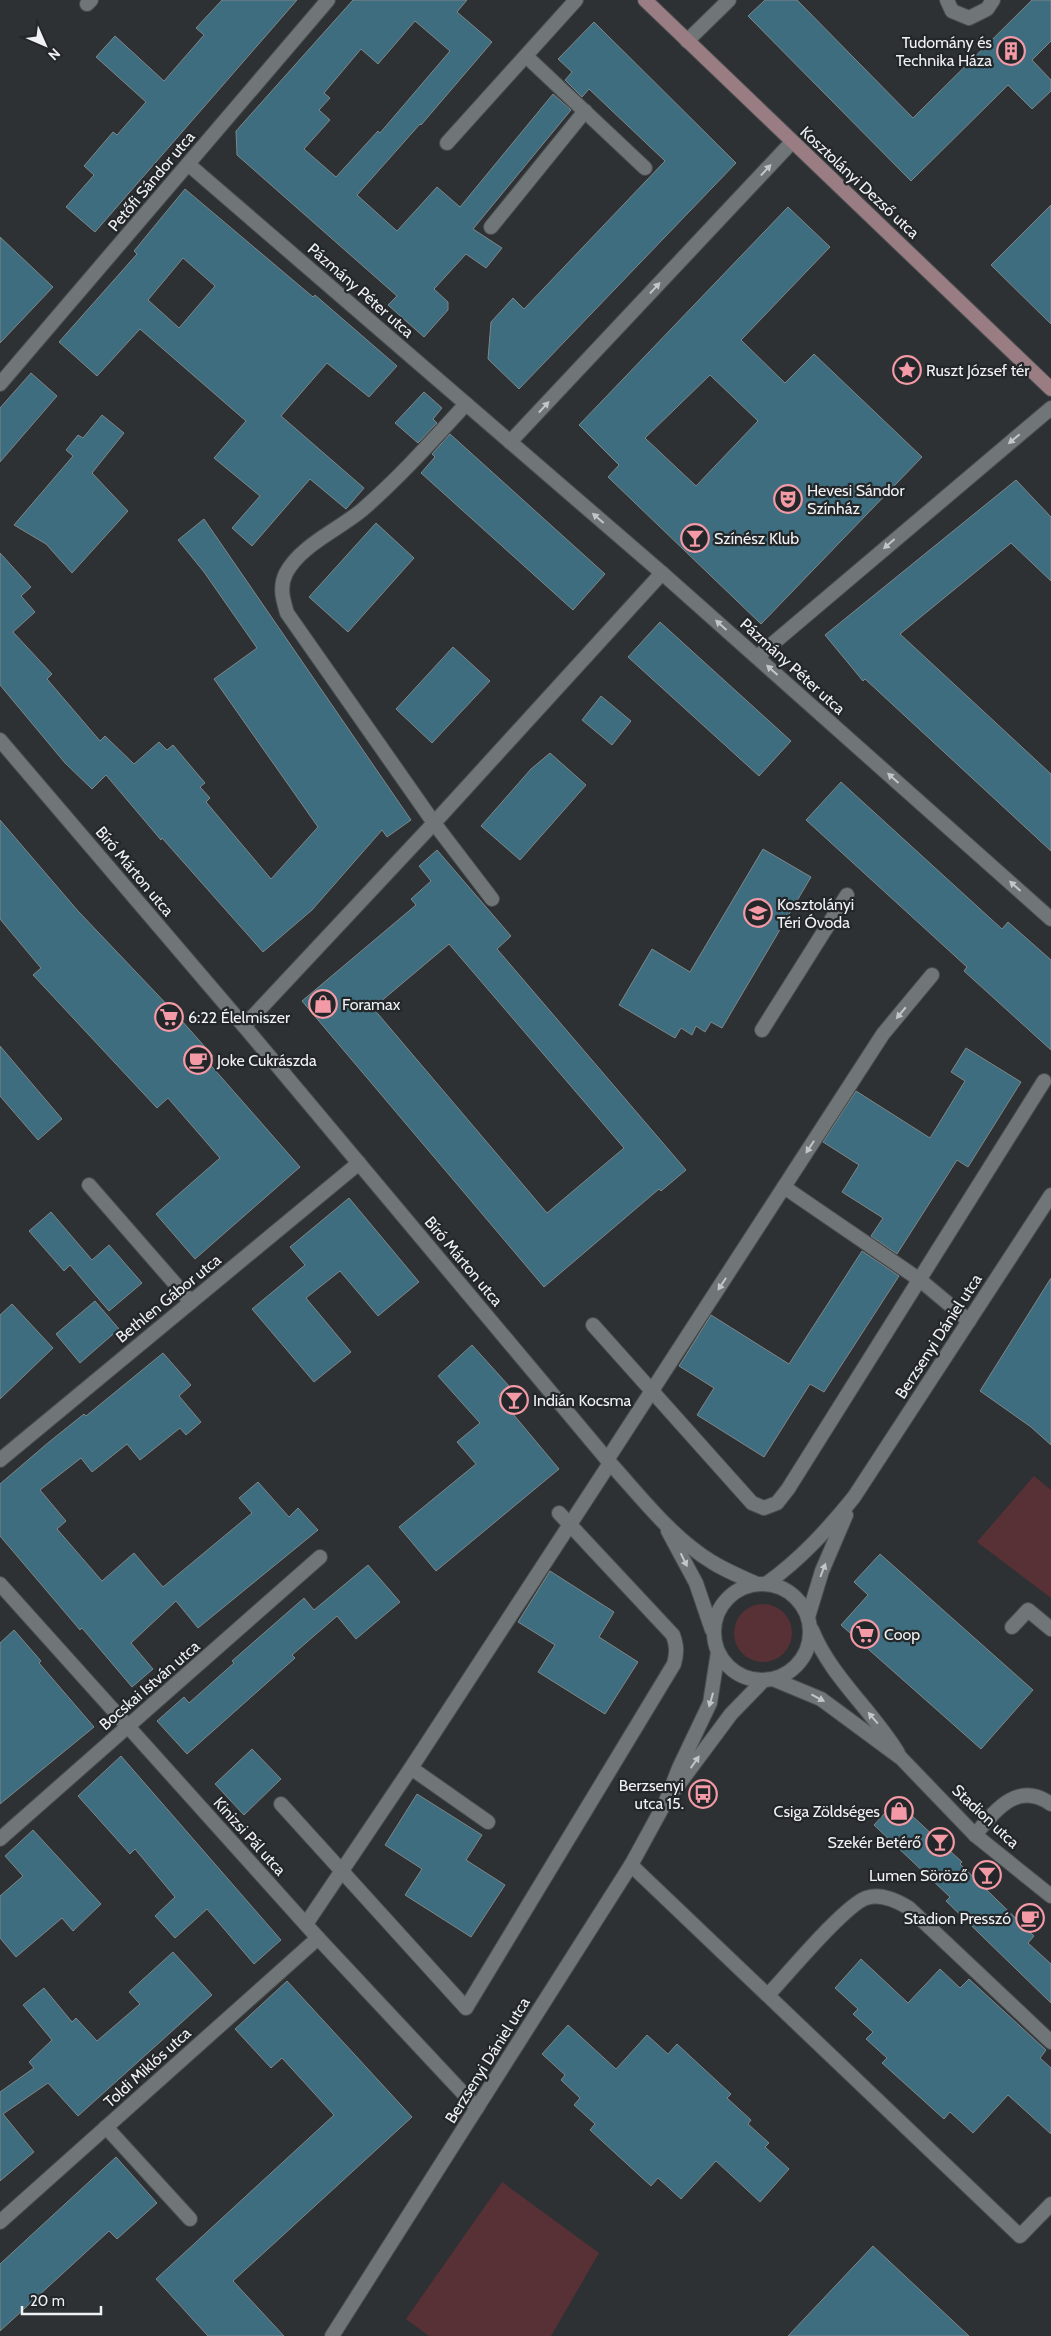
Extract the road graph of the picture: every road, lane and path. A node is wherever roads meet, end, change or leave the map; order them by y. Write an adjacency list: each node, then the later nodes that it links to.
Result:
1 (328, 0): 12 (street, Petőfi Sándor utca)
2 (576, 0): 8 (street)
3 (645, 0): 7 (main road, Kosztolányi Dezső utca)
4 (728, 0): 7 (street)
5 (947, 0): 6 (street)
6 (993, 0)
7 (687, 41): 11 (main road, Kosztolányi Dezső utca)
8 (526, 56): 9 (street); 10 (street)
9 (585, 111): 13 (street); 14 (street)
10 (447, 142)
11 (792, 142): 16 (main road, Kosztolányi Dezső utca); 19 (street, one-way to 11)
12 (188, 164): 15 (street, Petőfi Sándor utca); 17 (street, Pázmány Péter utca)
13 (645, 168)
14 (491, 227)
15 (0, 384)
16 (1051, 389)
17 (466, 404): 19 (street, Pázmány Péter utca); 23 (street)
18 (1051, 408): 21 (street, one-way to 21)
19 (510, 442): 20 (street, Pázmány Péter utca, one-way to 19)
20 (662, 573): 21 (street, Pázmány Péter utca, one-way to 20); 23 (street)
21 (757, 657): 26 (street, Pázmány Péter utca, one-way to 21)
22 (0, 740): 28 (street, Bíró Márton utca)
23 (434, 823): 25 (street); 28 (street)
24 (847, 895): 29 (street)
25 (492, 899)
26 (1051, 919)
27 (932, 975): 33 (street, one-way to 33)
28 (244, 1026): 31 (street, Bíró Márton utca)
29 (762, 1030)
30 (1044, 1081): 35 (street)
31 (358, 1163): 36 (street, Bethlen Gábor utca); 41 (street, Bíró Márton utca)
32 (89, 1185): 36 (street)
33 (784, 1187): 35 (street); 39 (street, one-way to 39)
34 (1051, 1195): 37 (street, Berzsenyi Dániel utca)
35 (920, 1280): 37 (street); 39 (street)
36 (191, 1302): 40 (street, Bethlen Gábor utca)
37 (969, 1321): 42 (street, Berzsenyi Dániel utca)
38 (593, 1325): 39 (street)
39 (653, 1392): 41 (street)
40 (0, 1460)
41 (609, 1462): 44 (street, Bíró Márton utca); 45 (street)
42 (854, 1496): 48 (street, Berzsenyi Dániel utca); 49 (street, Berzsenyi Dániel utca, one-way to 42)
43 (559, 1513): 45 (street)
44 (660, 1518): 48 (street, Bíró Márton utca); 52 (street, Bíró Márton utca, one-way to 52)
45 (570, 1524): 57 (street); 65 (street)
46 (320, 1557): 55 (street, Bocskai István utca)
47 (0, 1584): 55 (street, Kinizsi Pál utca)
48 (762, 1584): 49 (street); 52 (street)
49 (809, 1622): 54 (street); 56 (street, Stadion utca, one-way to 49)
50 (1012, 1627): 51 (street)
51 (1051, 1629)
52 (714, 1635): 53 (street)
53 (718, 1652): 54 (street); 58 (street, Berzsenyi Dániel utca, one-way to 58)
54 (768, 1680): 56 (street, Stadion utca, one-way to 56); 58 (street, Berzsenyi Dániel utca, one-way to 54)
55 (128, 1727): 63 (street, Bocskai István utca); 67 (street, Kinizsi Pál utca)
56 (901, 1758): 62 (street, Stadion utca)
57 (411, 1768): 61 (street); 65 (street)
58 (666, 1801): 64 (street, Berzsenyi Dániel utca)
59 (281, 1804): 65 (street)
60 (1051, 1804): 62 (street)
61 (488, 1822)
62 (975, 1835): 66 (street, Stadion utca)
63 (0, 1839)
64 (631, 1865): 69 (street); 71 (street, Berzsenyi Dániel utca)
65 (342, 1871): 67 (street)
66 (1051, 1896)
67 (306, 1924): 68 (street, Kinizsi Pál utca)
68 (318, 1938): 71 (street, Kinizsi Pál utca); 72 (street, Toldi Miklós utca)
69 (768, 1995): 70 (street); 73 (street)
70 (1051, 2042)
71 (477, 2108): 76 (street, Berzsenyi Dániel utca)
72 (106, 2127): 74 (street); 75 (street, Toldi Miklós utca)
73 (1051, 2204)
74 (190, 2219)
75 (0, 2222)
76 (332, 2336)

